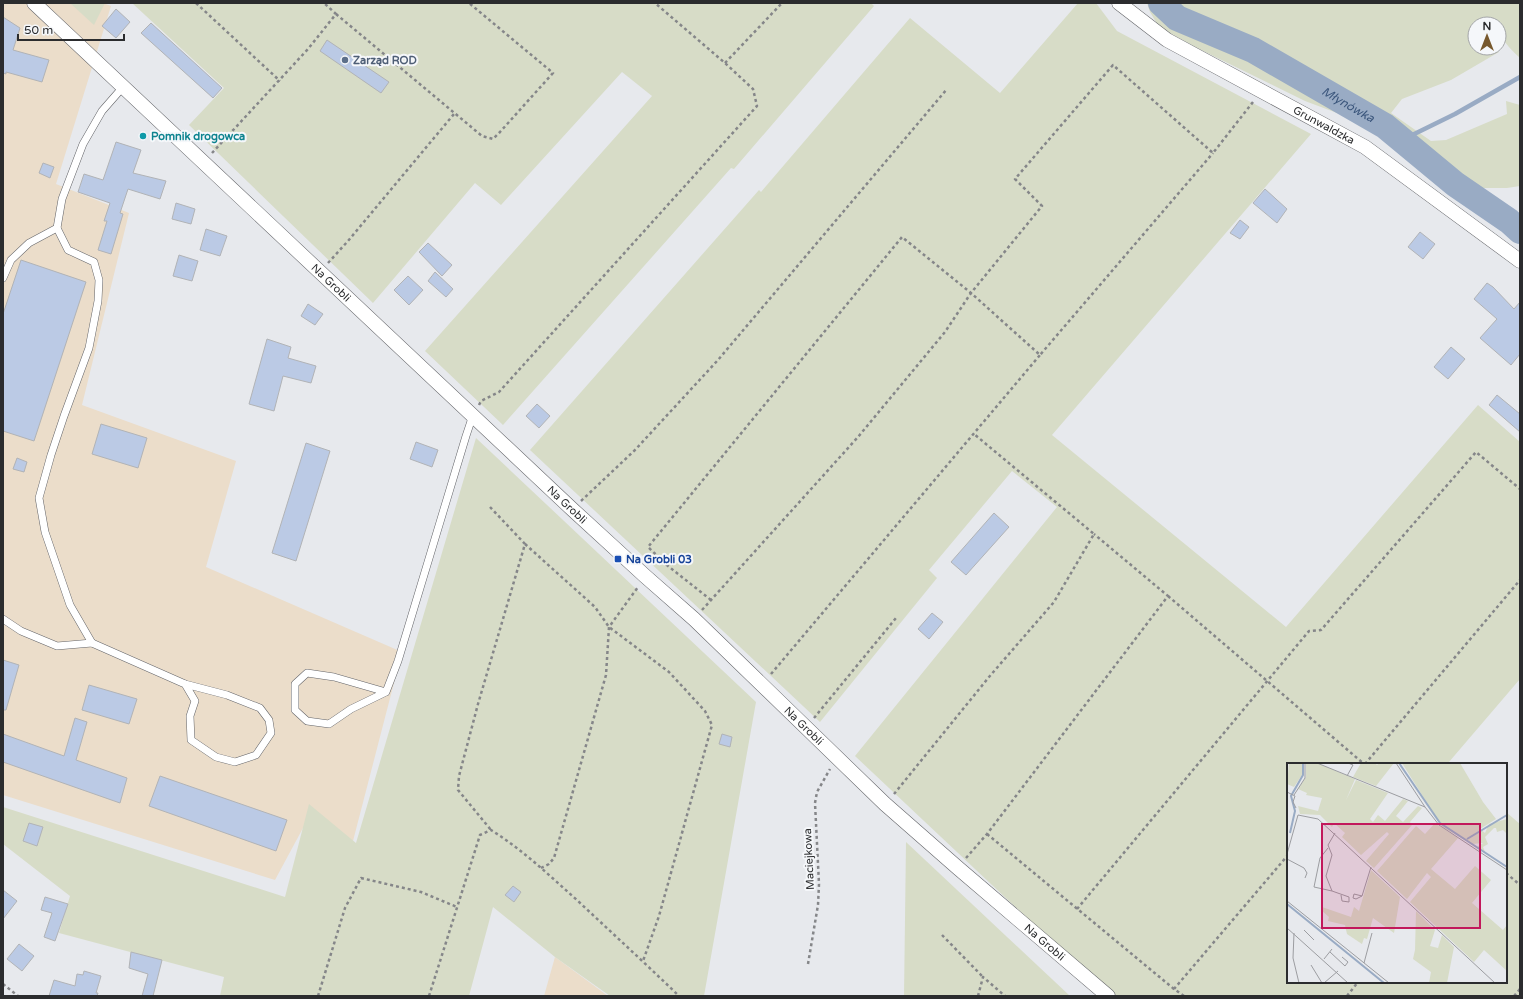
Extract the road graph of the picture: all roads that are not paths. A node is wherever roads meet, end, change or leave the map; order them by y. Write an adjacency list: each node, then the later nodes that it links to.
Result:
1 (34, 3): 3 (street, Na Grobli)
2 (1119, 3): 5 (street, Grunwaldzka)
3 (123, 87): 4 (lane); 7 (street, Na Grobli)
4 (57, 228): 6 (lane); 9 (lane)
5 (1520, 261)
6 (3, 278)
7 (473, 415): 11 (lane); 12 (street, Na Grobli)
8 (3, 619): 9 (lane)
9 (92, 643): 10 (lane)
10 (185, 684): 10 (lane)
11 (386, 692): 11 (lane)
12 (1108, 996)

